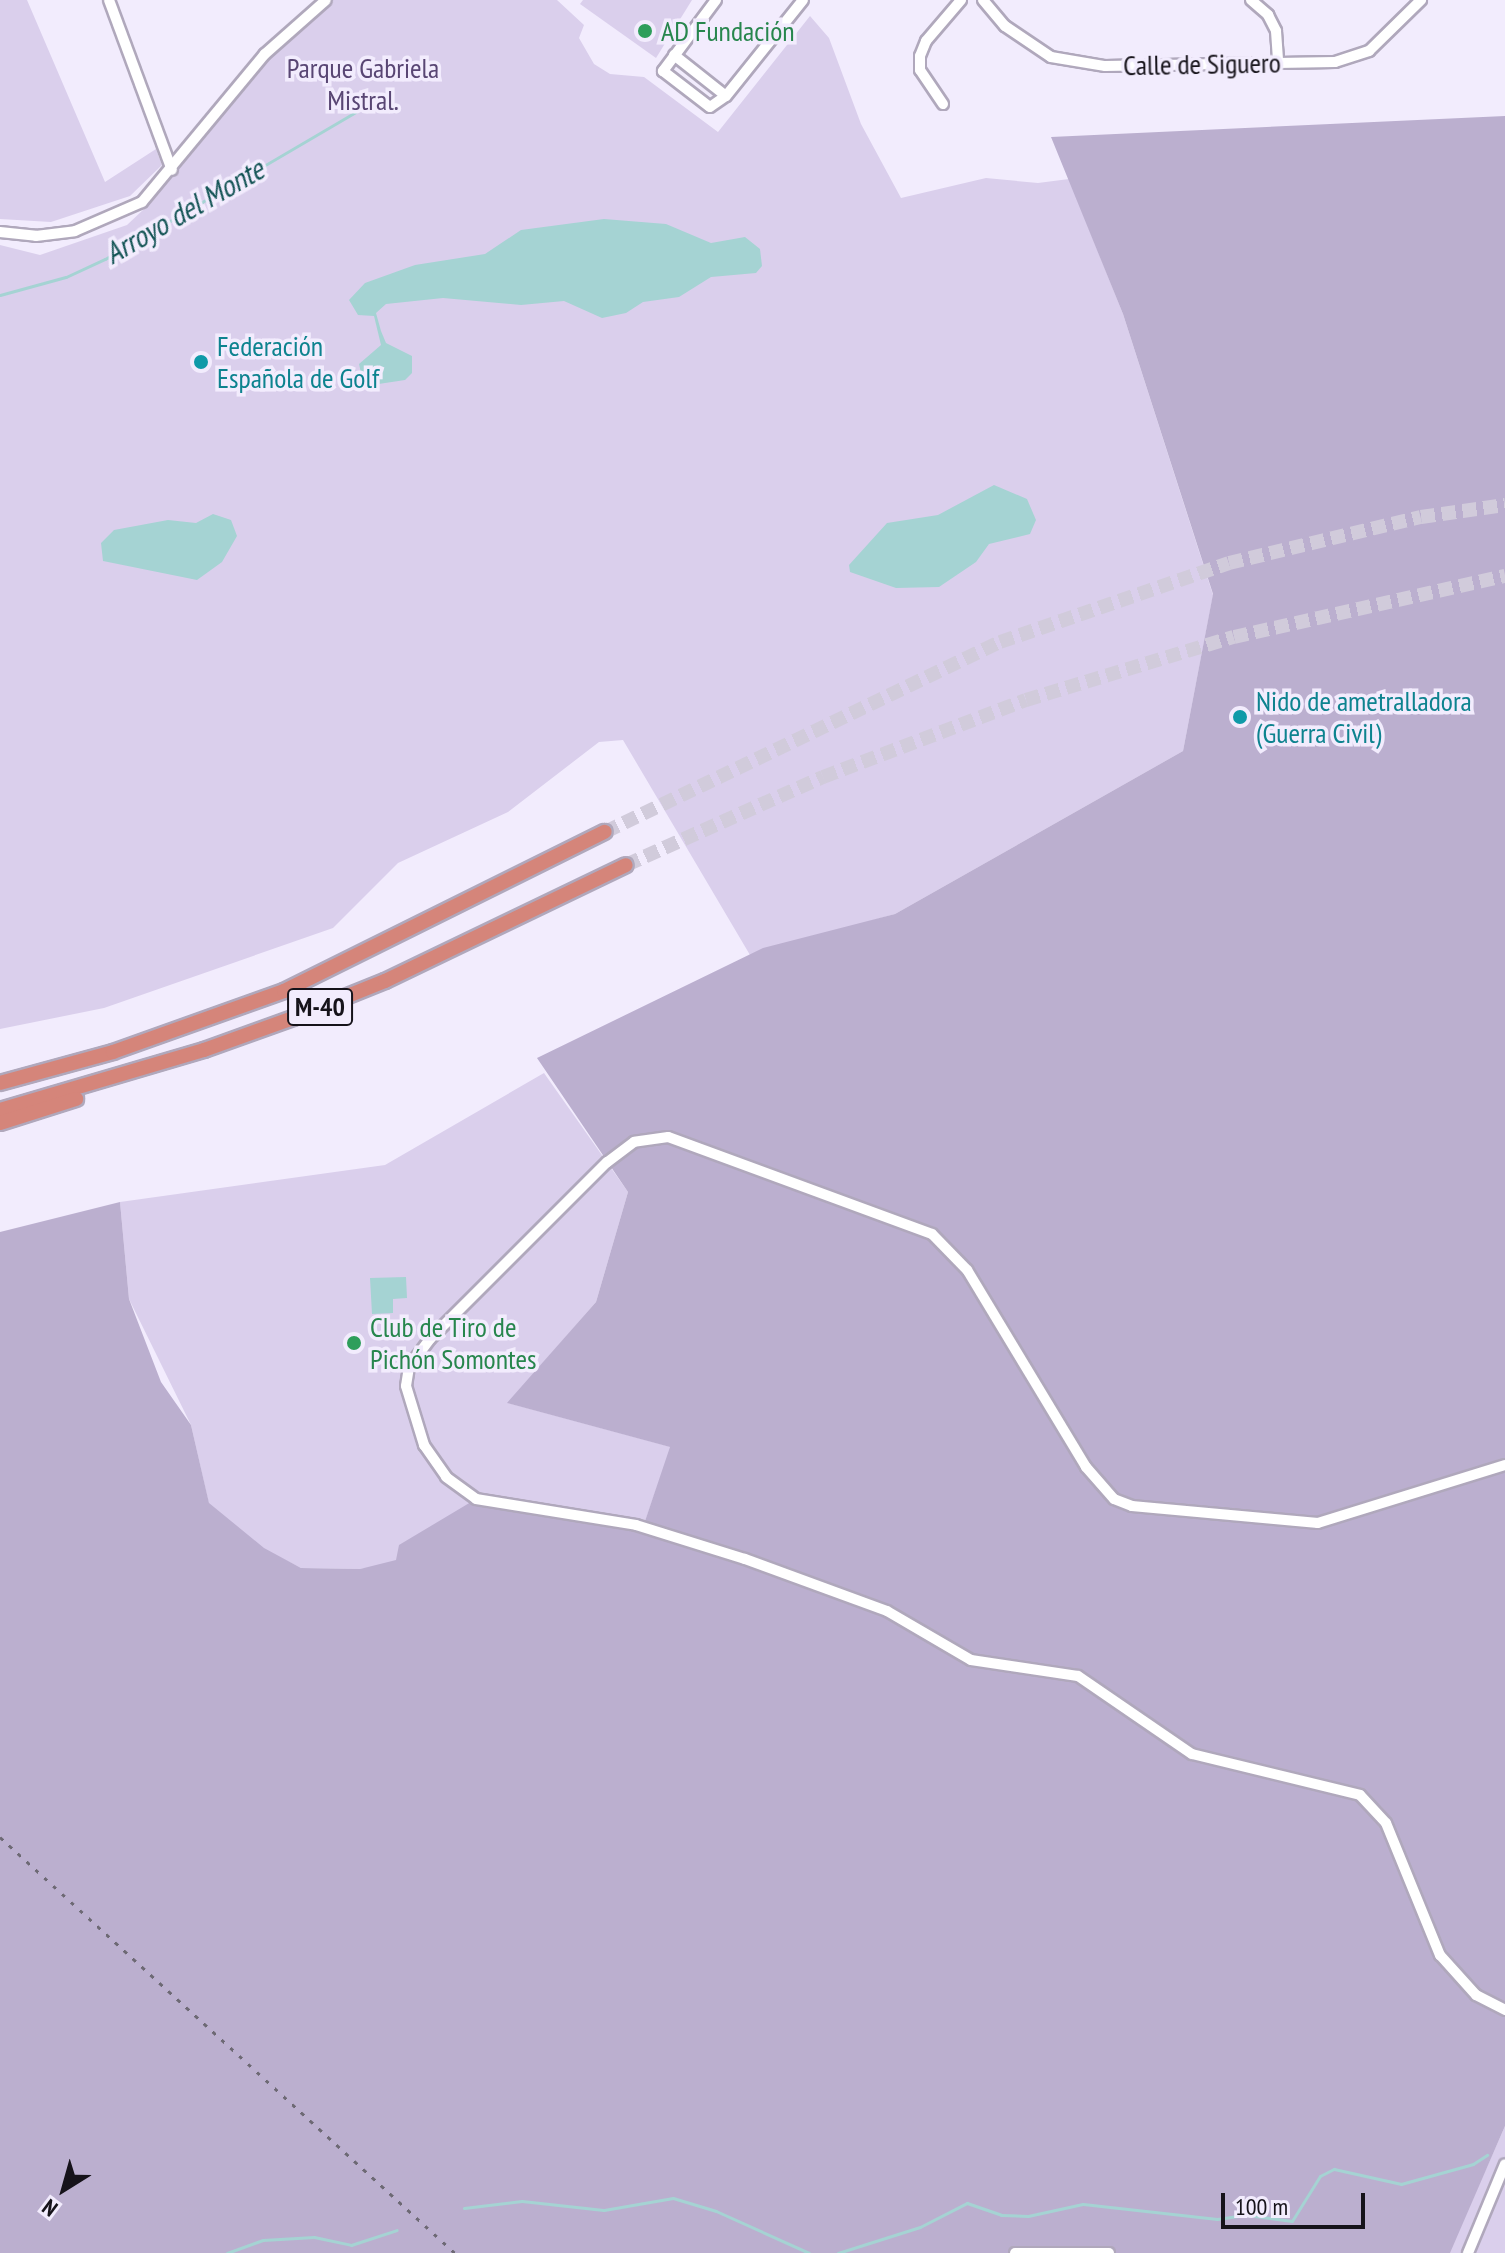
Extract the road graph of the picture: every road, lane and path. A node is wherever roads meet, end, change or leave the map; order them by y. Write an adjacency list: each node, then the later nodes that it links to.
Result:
1 (109, 0): 13 (street)
2 (326, 0): 13 (street)
3 (716, 0): 9 (street)
4 (803, 0): 11 (street)
5 (961, 0): 12 (street)
6 (983, 0): 10 (street, Calle de Siguero)
7 (1251, 0): 10 (street)
8 (1421, 0): 10 (street, Calle de Siguero)
9 (674, 55): 11 (street); 11 (street)
10 (1278, 63)
11 (726, 96)
12 (943, 104)
13 (172, 170): 14 (street)
14 (1, 231)
15 (605, 832): 17 (highway, M-40)
16 (626, 865): 18 (highway, M-40)
17 (113, 1052): 19 (highway); 20 (highway, M-40)
18 (151, 1067): 21 (highway, M-40); 22 (highway)
19 (0, 1073)
20 (0, 1083)
21 (0, 1110)
22 (0, 1123)
23 (1505, 1465): 24 (street)
24 (1505, 2010)
25 (1505, 2164): 27 (street)
26 (1505, 2177): 27 (street)
27 (1483, 2220): 30 (street)
28 (1015, 2253): 29 (street)
29 (1109, 2253)
30 (1468, 2253)

